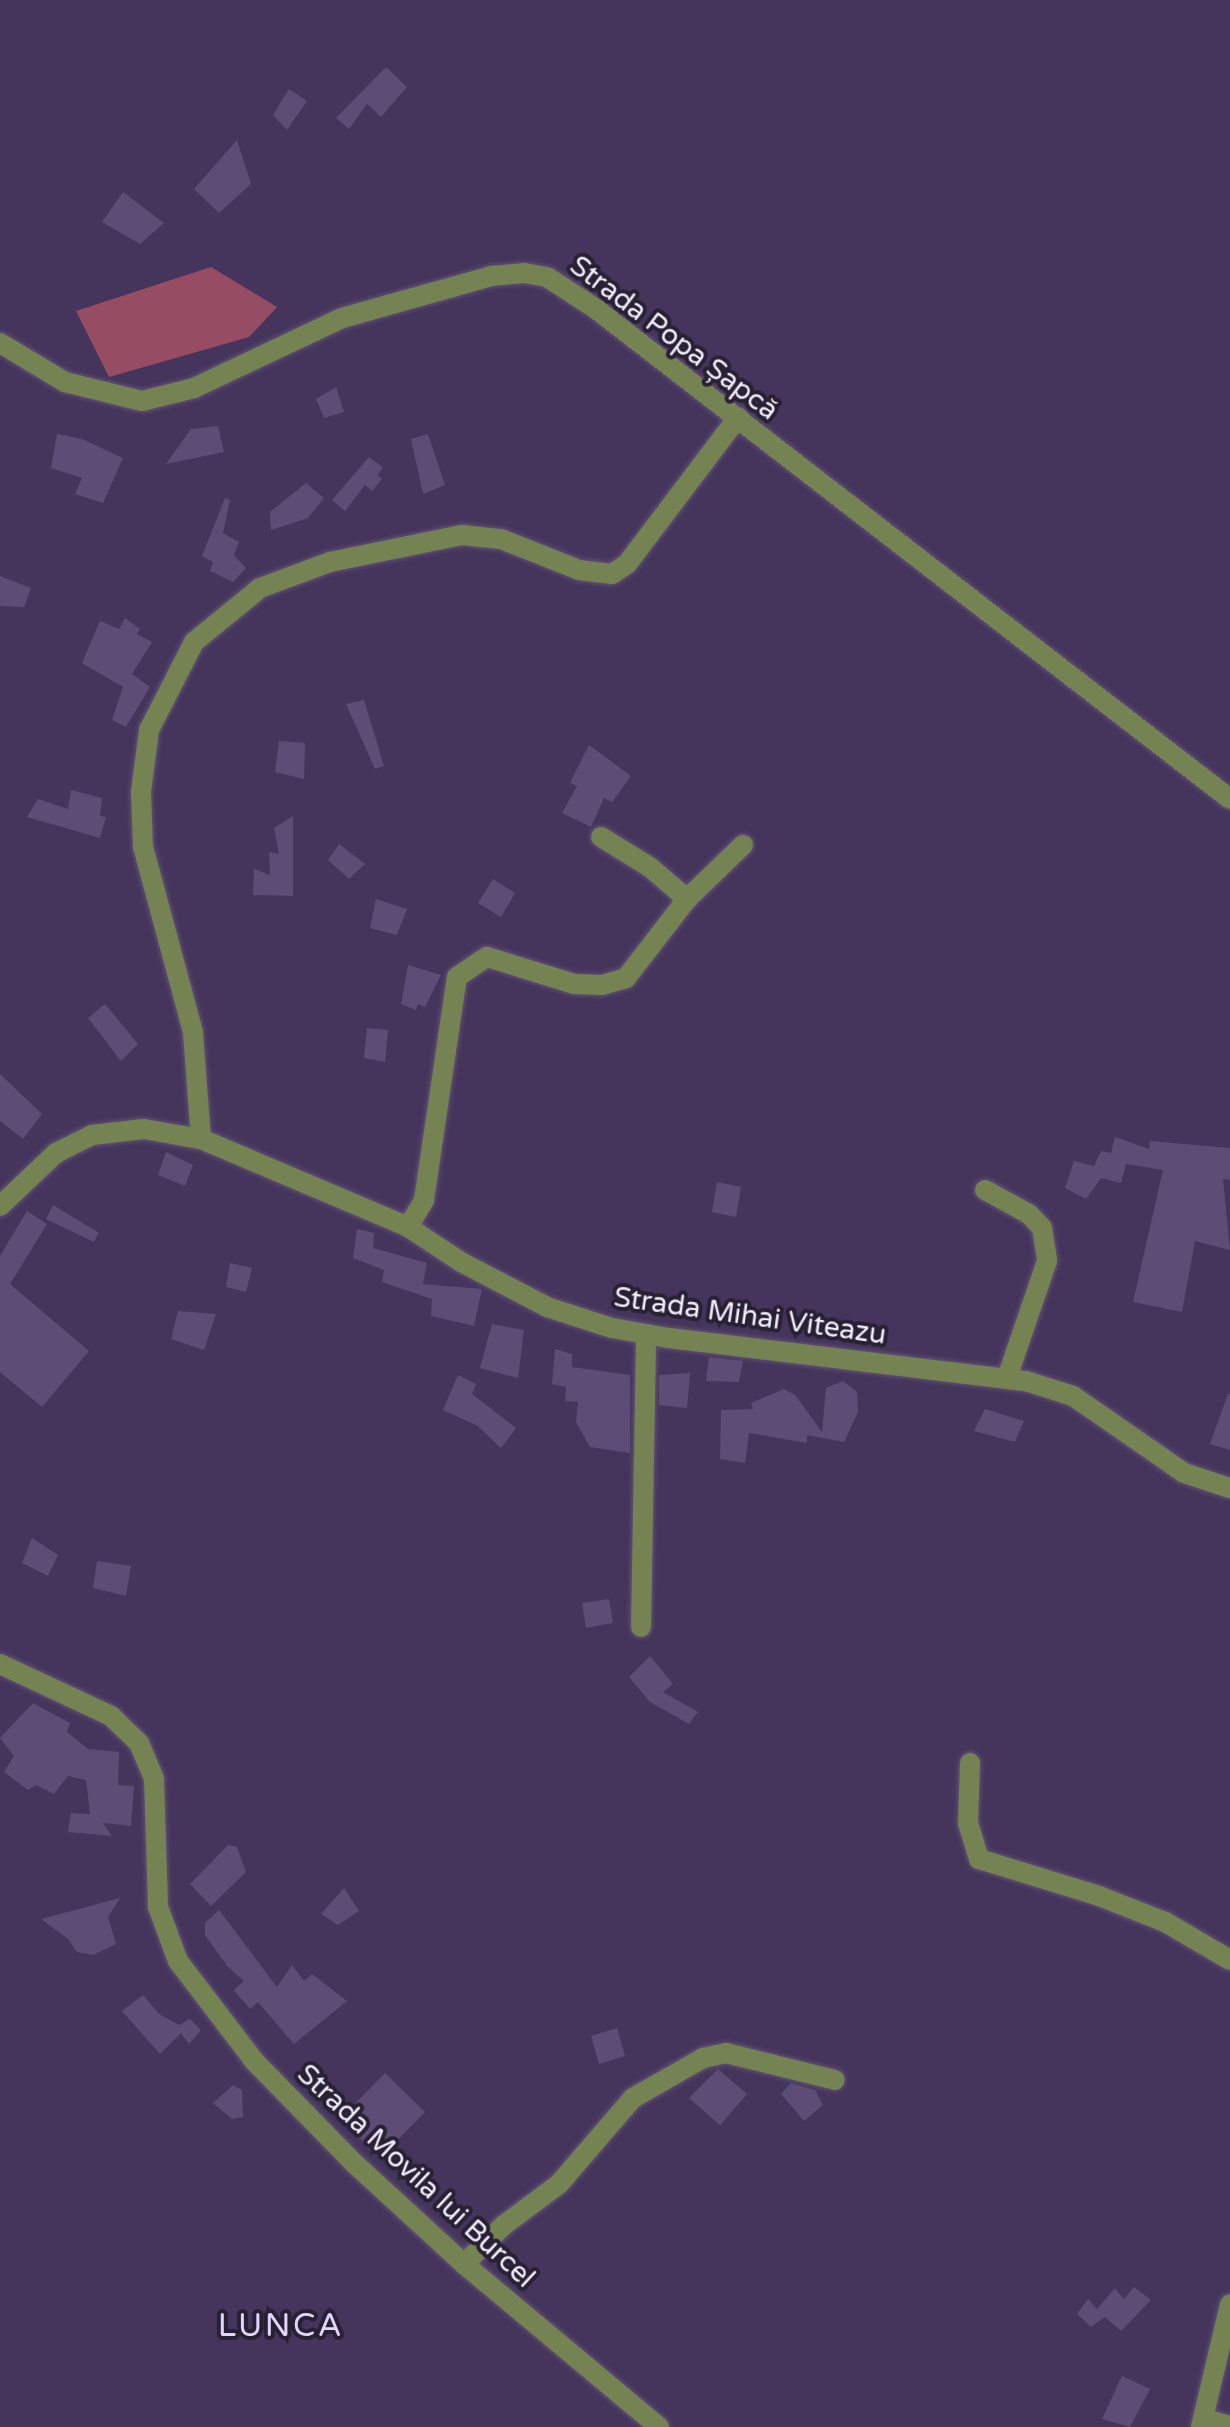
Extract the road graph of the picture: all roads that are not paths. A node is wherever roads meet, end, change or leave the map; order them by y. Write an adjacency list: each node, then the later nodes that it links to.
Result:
1 (0, 343): 2 (street, Strada Popa Șapcă)
2 (738, 417): 3 (street, Strada Popa Șapcă); 7 (street)
3 (1230, 799)
4 (601, 837): 6 (street)
5 (744, 846): 6 (street)
6 (687, 899): 10 (street)
7 (201, 1139): 9 (street, Strada Mihai Viteazu); 10 (street, Strada Mihai Viteazu)
8 (985, 1190): 12 (street)
9 (0, 1205)
10 (408, 1227): 11 (street, Strada Mihai Viteazu)
11 (646, 1334): 12 (street, Strada Mihai Viteazu); 14 (street)
12 (1008, 1378): 13 (street, Strada Mihai Viteazu)
13 (1230, 1488)
14 (641, 1627)
15 (0, 1664): 19 (street, Strada Movila lui Burcel)
16 (970, 1763): 17 (street)
17 (1230, 1960)
18 (836, 2080): 19 (street)
19 (464, 2264): 23 (street, Strada Movila lui Burcel)
20 (1230, 2304): 21 (street)
21 (1203, 2423): 22 (street)
22 (1230, 2426)
23 (659, 2427)

